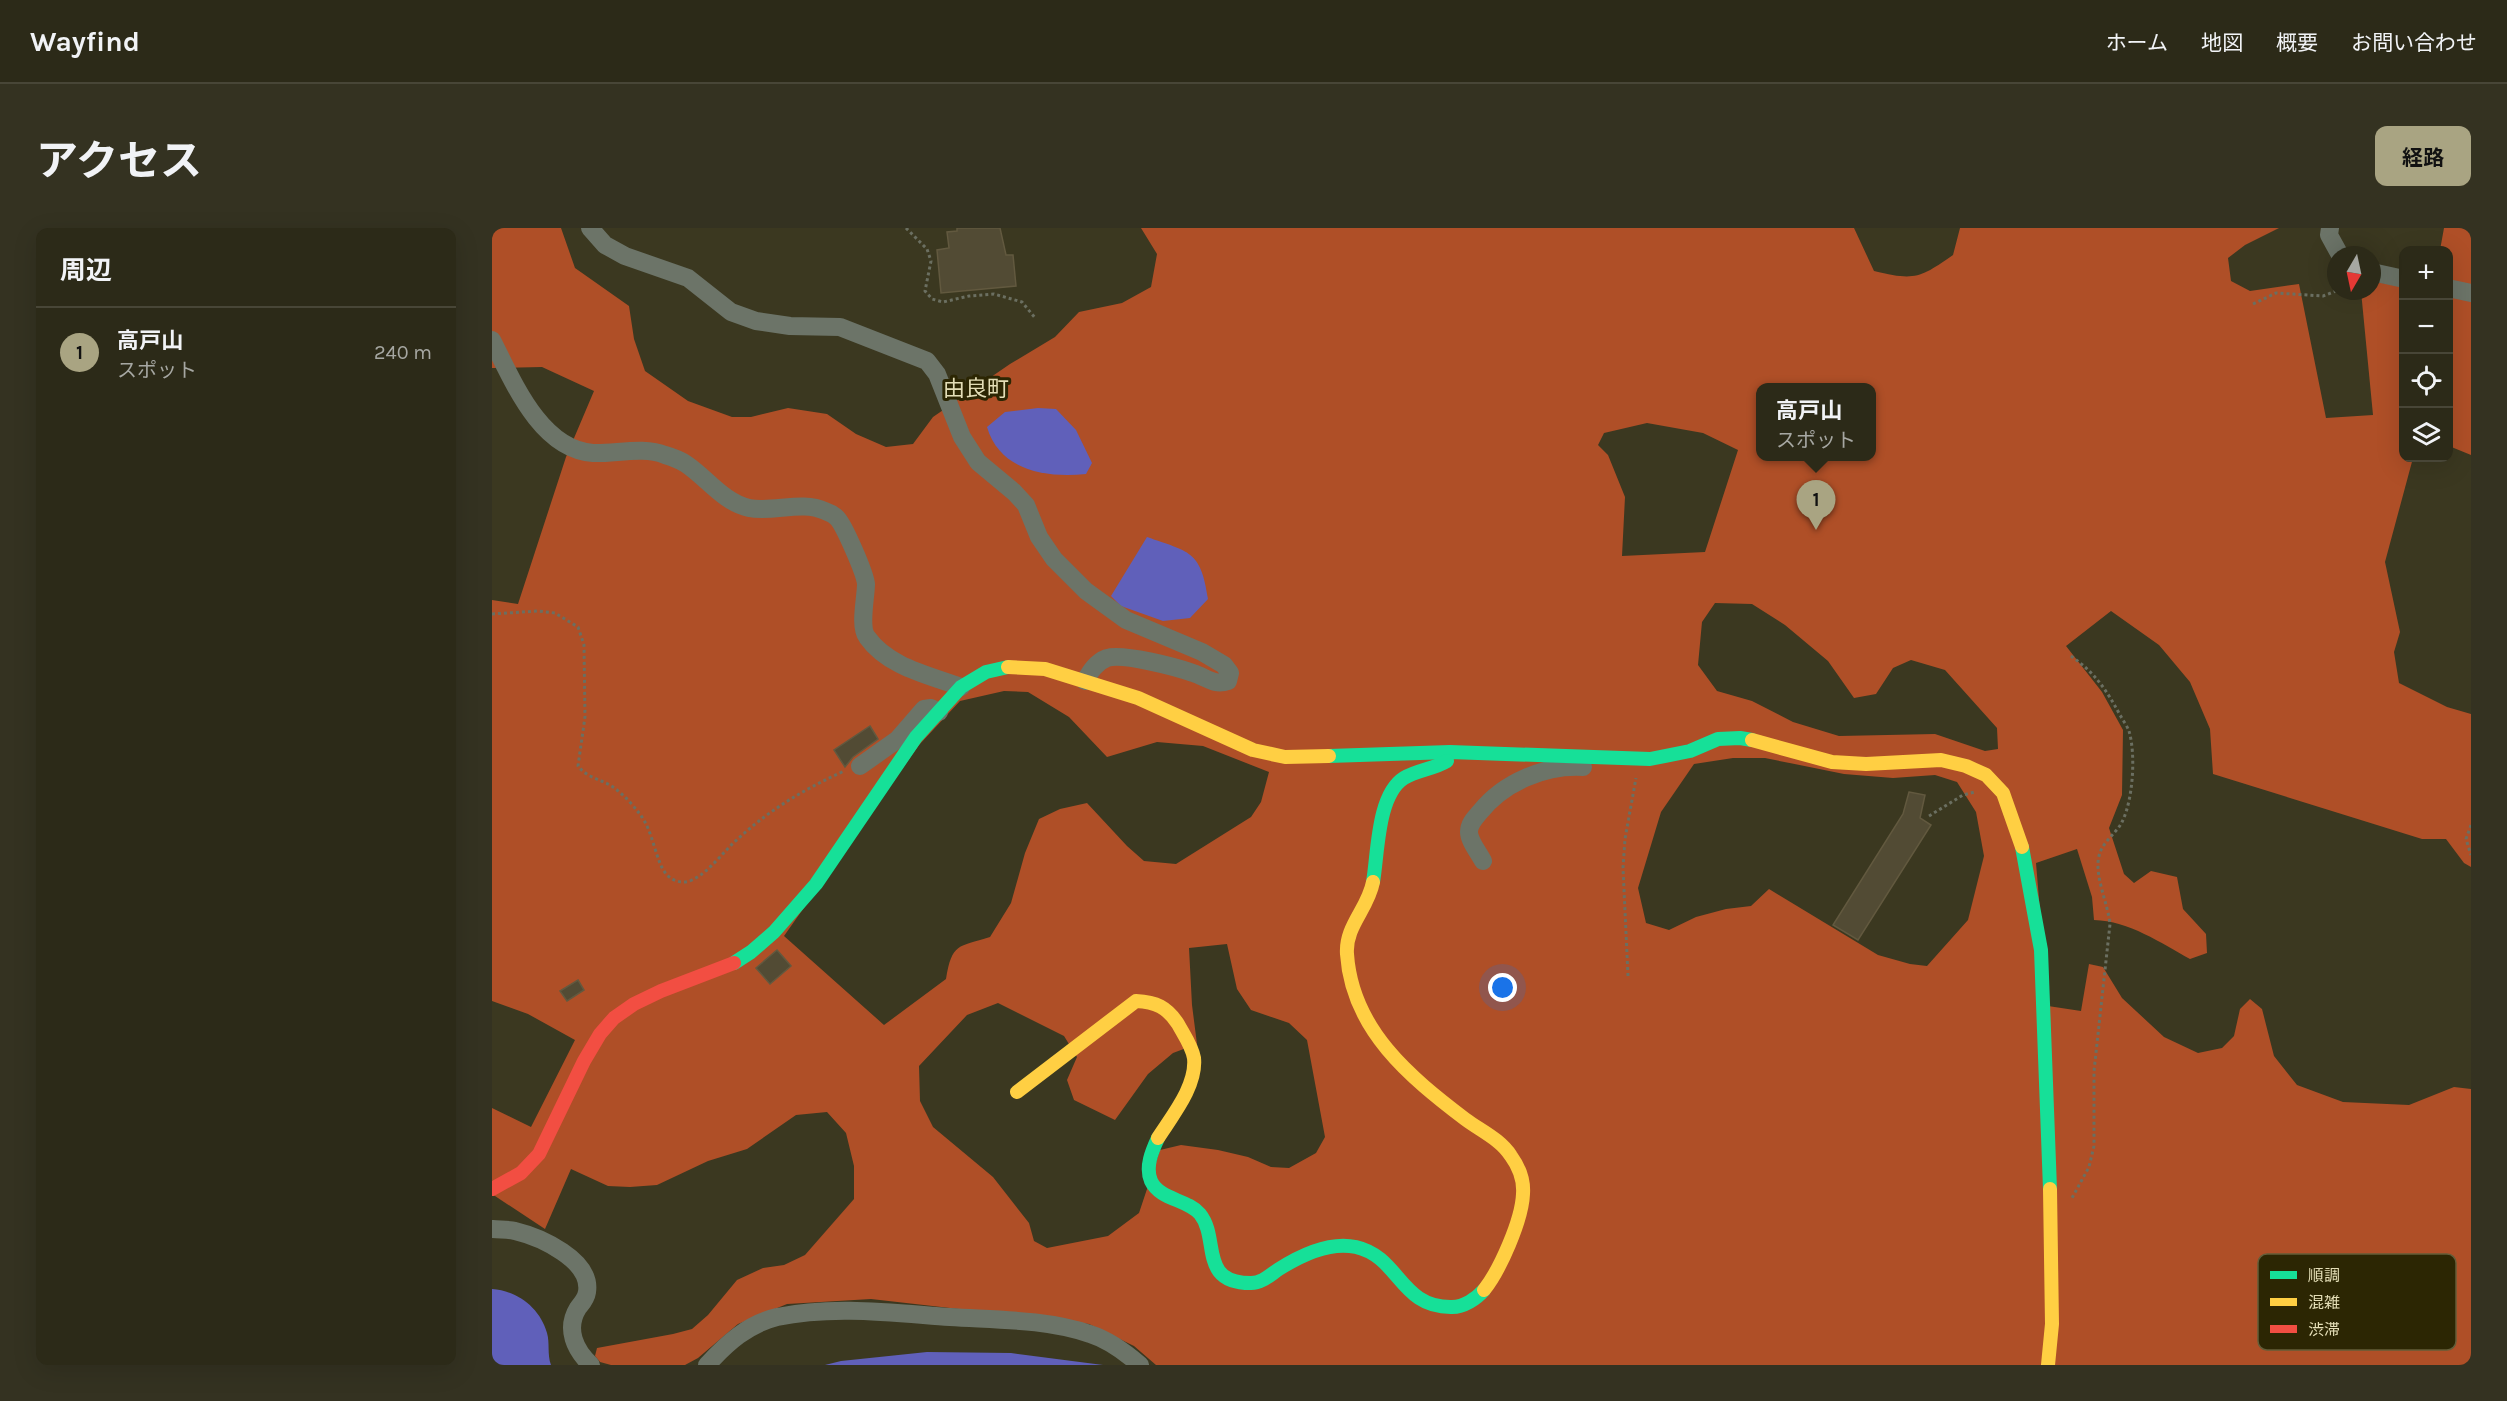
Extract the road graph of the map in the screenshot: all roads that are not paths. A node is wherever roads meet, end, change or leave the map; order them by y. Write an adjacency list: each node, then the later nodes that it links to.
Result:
1 (590, 228): 9 (street)
2 (2330, 228): 3 (street)
3 (2335, 246)
4 (2381, 274): 5 (street)
5 (2399, 278)
6 (2453, 289): 7 (street)
7 (2471, 293)
8 (492, 340): 10 (street)
9 (1086, 681): 10 (street); 12 (street)
10 (961, 687): 11 (street)
11 (939, 712): 14 (street); 17 (street)
12 (1450, 752): 13 (street); 16 (street)
13 (1639, 758): 15 (street); 22 (street)
14 (860, 766)
15 (1483, 861)
16 (1017, 1092)
17 (492, 1189)
18 (492, 1229): 19 (street)
19 (591, 1365)
20 (707, 1365): 21 (street)
21 (1140, 1365)
22 (2048, 1365)

